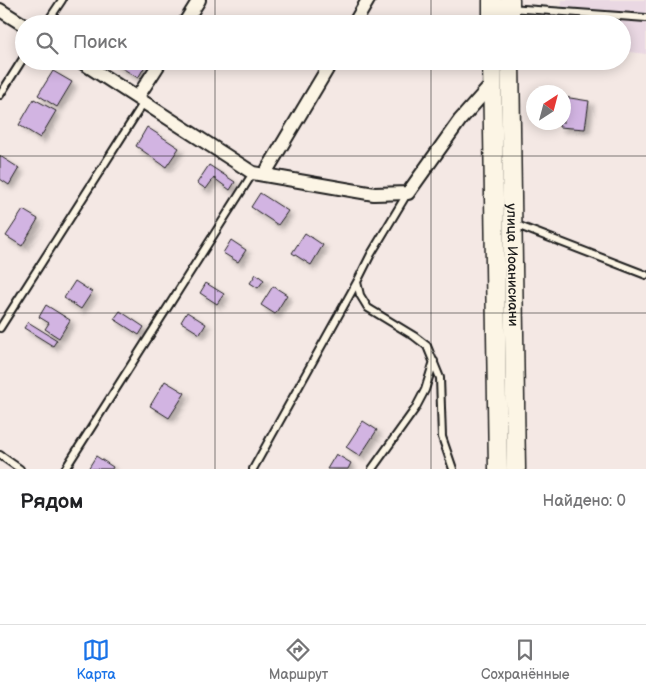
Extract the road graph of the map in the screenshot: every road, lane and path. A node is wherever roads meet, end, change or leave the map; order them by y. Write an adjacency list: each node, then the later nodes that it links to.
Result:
1 (62, 0): 7 (lane)
2 (200, 0): 8 (street)
3 (368, 0): 9 (street)
4 (492, 0): 10 (main road)
5 (0, 10): 14 (street)
6 (510, 11): 11 (lane)
7 (52, 15)
8 (190, 15)
9 (359, 15)
10 (492, 15)
11 (588, 15)
12 (631, 17): 13 (lane)
13 (646, 18)
14 (15, 19)
15 (16, 70): 23 (lane)
16 (94, 70): 24 (street)
17 (156, 70): 24 (street)
18 (326, 70): 25 (street)
19 (492, 70): 22 (main road)
20 (510, 70): 21 (main road, улица Иоанисиани)
21 (510, 82): 22 (street); 27 (main road, улица Иоанисиани)
22 (492, 84): 26 (street); 38 (main road)
23 (0, 95)
24 (141, 100): 25 (street); 30 (lane)
25 (259, 174): 26 (street); 34 (lane)
26 (408, 192): 29 (lane)
27 (513, 224): 28 (lane); 39 (main road, улица Иоанисиани)
28 (646, 275)
29 (358, 282): 31 (lane); 35 (lane)
30 (0, 328)
31 (434, 361): 36 (lane); 37 (lane)
32 (0, 455): 33 (lane)
33 (20, 469)
34 (65, 469)
35 (253, 469)
36 (372, 469)
37 (453, 469)
38 (498, 469)
39 (516, 469)

